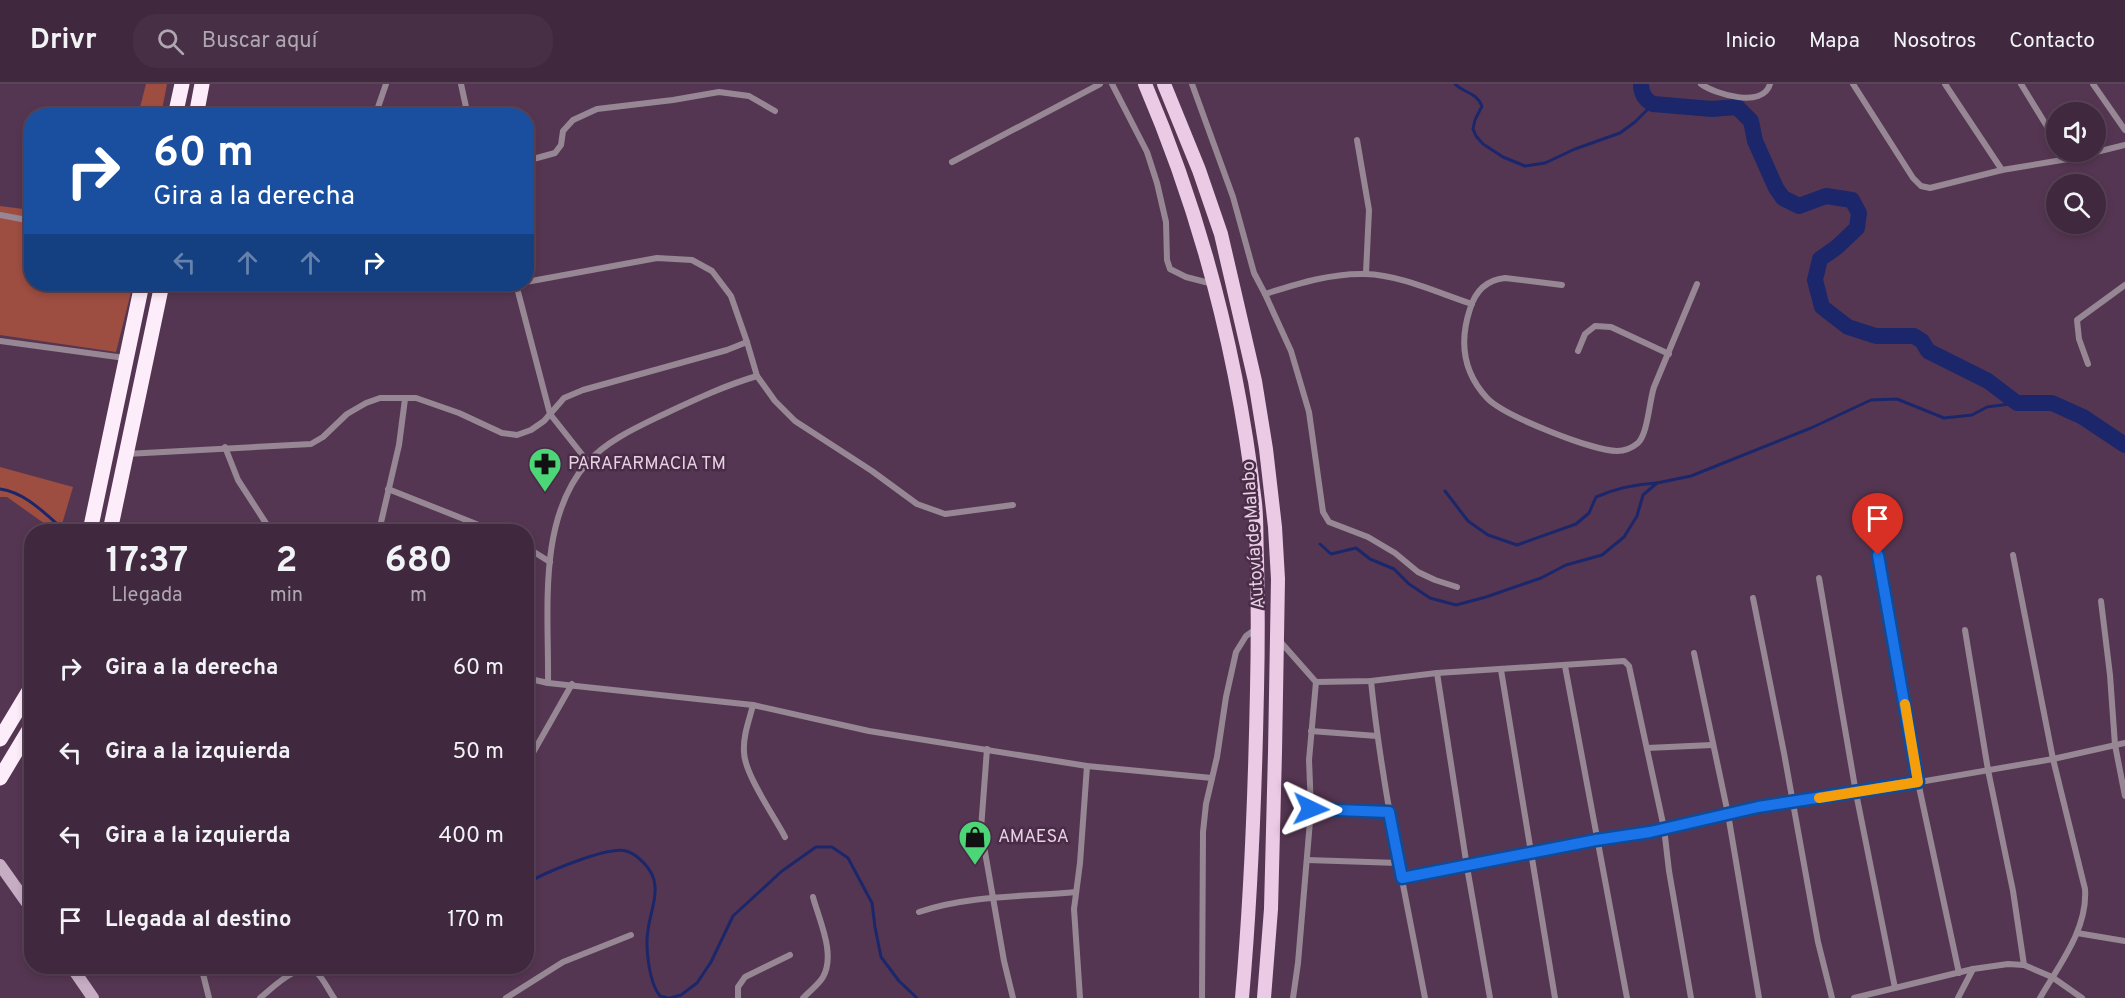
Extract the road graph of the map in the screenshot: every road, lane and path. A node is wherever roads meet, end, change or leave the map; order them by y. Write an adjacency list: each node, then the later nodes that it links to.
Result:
1 (182, 84): 16 (highway)
2 (202, 84): 17 (highway)
3 (386, 84): 18 (street)
4 (461, 84): 19 (street)
5 (1100, 84): 27 (street)
6 (1112, 84): 34 (street)
7 (1145, 84): 34 (main road, Autovía de Malabo)
8 (1164, 84): 72 (main road, Autovía de Malabo)
9 (1192, 84): 41 (street)
10 (1701, 84): 11 (street)
11 (1770, 84)
12 (1853, 84): 29 (street)
13 (1945, 84): 29 (street)
14 (2021, 84): 21 (street)
15 (2093, 84): 22 (street)
16 (177, 108)
17 (198, 108)
18 (378, 108)
19 (466, 108)
20 (775, 111): 26 (street)
21 (2046, 125)
22 (2125, 130)
23 (1356, 140): 32 (street)
24 (2125, 145): 25 (street)
25 (2106, 150)
26 (534, 160)
27 (952, 162)
28 (2050, 162): 29 (street)
29 (2002, 170)
30 (0, 215): 31 (street)
31 (24, 220)
32 (1366, 273): 41 (street); 42 (street)
33 (534, 281): 44 (street)
34 (1214, 284): 70 (main road, Autovía de Malabo)
35 (1697, 284): 46 (street)
36 (1562, 285): 42 (street)
37 (2125, 285): 48 (street)
38 (140, 291): 47 (highway)
39 (161, 291): 53 (highway)
40 (520, 291): 51 (street)
41 (1265, 294): 67 (street)
42 (1472, 304): 46 (street)
43 (0, 341): 47 (street)
44 (747, 342): 49 (street); 51 (street)
45 (1578, 351): 46 (street)
46 (1669, 354)
47 (126, 358): 57 (highway)
48 (2088, 364)
49 (757, 376): 54 (street); 56 (street)
50 (405, 399): 51 (street); 52 (street); 55 (street)
51 (550, 414): 54 (street)
52 (225, 447): 53 (street); 59 (street)
53 (126, 454): 58 (highway)
54 (588, 462): 65 (street)
55 (388, 489): 60 (street); 61 (street)
56 (1014, 506)
57 (91, 524)
58 (111, 524)
59 (266, 524)
60 (380, 524)
61 (476, 524)
62 (1875, 535): 99 (street)
63 (534, 552): 65 (street)
64 (2013, 555): 94 (street)
65 (550, 562): 80 (street)
66 (1819, 578): 100 (street)
67 (1457, 587)
68 (1753, 598): 102 (street)
69 (2101, 601): 90 (street)
70 (1258, 627): 98 (street); 143 (main road, Autovía de Malabo)
71 (1965, 630): 96 (street)
72 (1278, 638): 79 (street); 144 (main road, Autovía de Malabo)
73 (1694, 653): 89 (street)
74 (1564, 666): 75 (street); 91 (street); 108 (street)
75 (1501, 669): 76 (street); 109 (street)
76 (1437, 674): 78 (street); 113 (street)
77 (534, 680): 80 (street)
78 (1371, 681): 79 (street); 85 (street)
79 (1316, 682): 84 (street)
80 (548, 683): 81 (street)
81 (572, 684): 83 (street); 93 (street)
82 (24, 699): 87 (highway)
83 (753, 705): 92 (street); 107 (street)
84 (1311, 731): 85 (street); 103 (street)
85 (1377, 735): 104 (street)
86 (24, 738): 97 (highway)
87 (0, 739)
88 (2125, 743): 90 (street)
89 (1712, 745): 91 (street); 105 (street)
90 (2115, 745): 94 (street); 101 (street)
91 (1647, 748): 106 (street)
92 (987, 749): 95 (street); 118 (street)
93 (534, 751)
94 (2053, 759): 96 (street); 120 (street)
95 (1087, 766): 98 (street); 115 (street)
96 (1988, 770): 99 (street); 124 (street)
97 (0, 778)
98 (1212, 778): 142 (street)
99 (1918, 782): 100 (street); 126 (street)
100 (1856, 793): 102 (street); 132 (street)
101 (2125, 796)
102 (1792, 802): 105 (street); 152 (street)
103 (1311, 809): 104 (street); 110 (street)
104 (1389, 812): 111 (street)
105 (1728, 814): 106 (street); 151 (street)
106 (1664, 828): 108 (street); 150 (street)
107 (785, 837)
108 (1596, 840): 109 (street); 149 (street)
109 (1531, 853): 113 (street); 148 (street)
110 (1307, 860): 111 (street); 145 (street)
111 (1400, 863): 114 (street)
112 (0, 865): 117 (street)
113 (1467, 867): 114 (street); 147 (street)
114 (1402, 878): 146 (street)
115 (1076, 892): 118 (street); 141 (street)
116 (813, 897): 139 (street)
117 (24, 899)
118 (994, 899): 119 (street); 140 (street)
119 (919, 912)
120 (2077, 933): 122 (street); 131 (street)
121 (631, 935): 137 (street)
122 (2125, 941)
123 (790, 955): 138 (street)
124 (2024, 965): 125 (street); 131 (street)
125 (1973, 969): 126 (street); 154 (street)
126 (1959, 973): 132 (street)
127 (76, 974): 133 (street)
128 (203, 974): 134 (street)
129 (291, 974): 135 (street)
130 (318, 974): 136 (street)
131 (2052, 977): 155 (street); 156 (street)
132 (1895, 988): 153 (street)
133 (93, 998)
134 (209, 998)
135 (260, 998)
136 (334, 998)
137 (506, 998)
138 (738, 998)
139 (803, 998)
140 (1013, 998)
141 (1080, 998)
142 (1202, 998)
143 (1242, 998)
144 (1264, 998)
145 (1293, 998)
146 (1425, 998)
147 (1490, 998)
148 (1555, 998)
149 (1626, 998)
150 (1691, 998)
151 (1759, 998)
152 (1832, 998)
153 (1854, 998)
154 (1958, 998)
155 (2040, 998)
156 (2082, 998)

